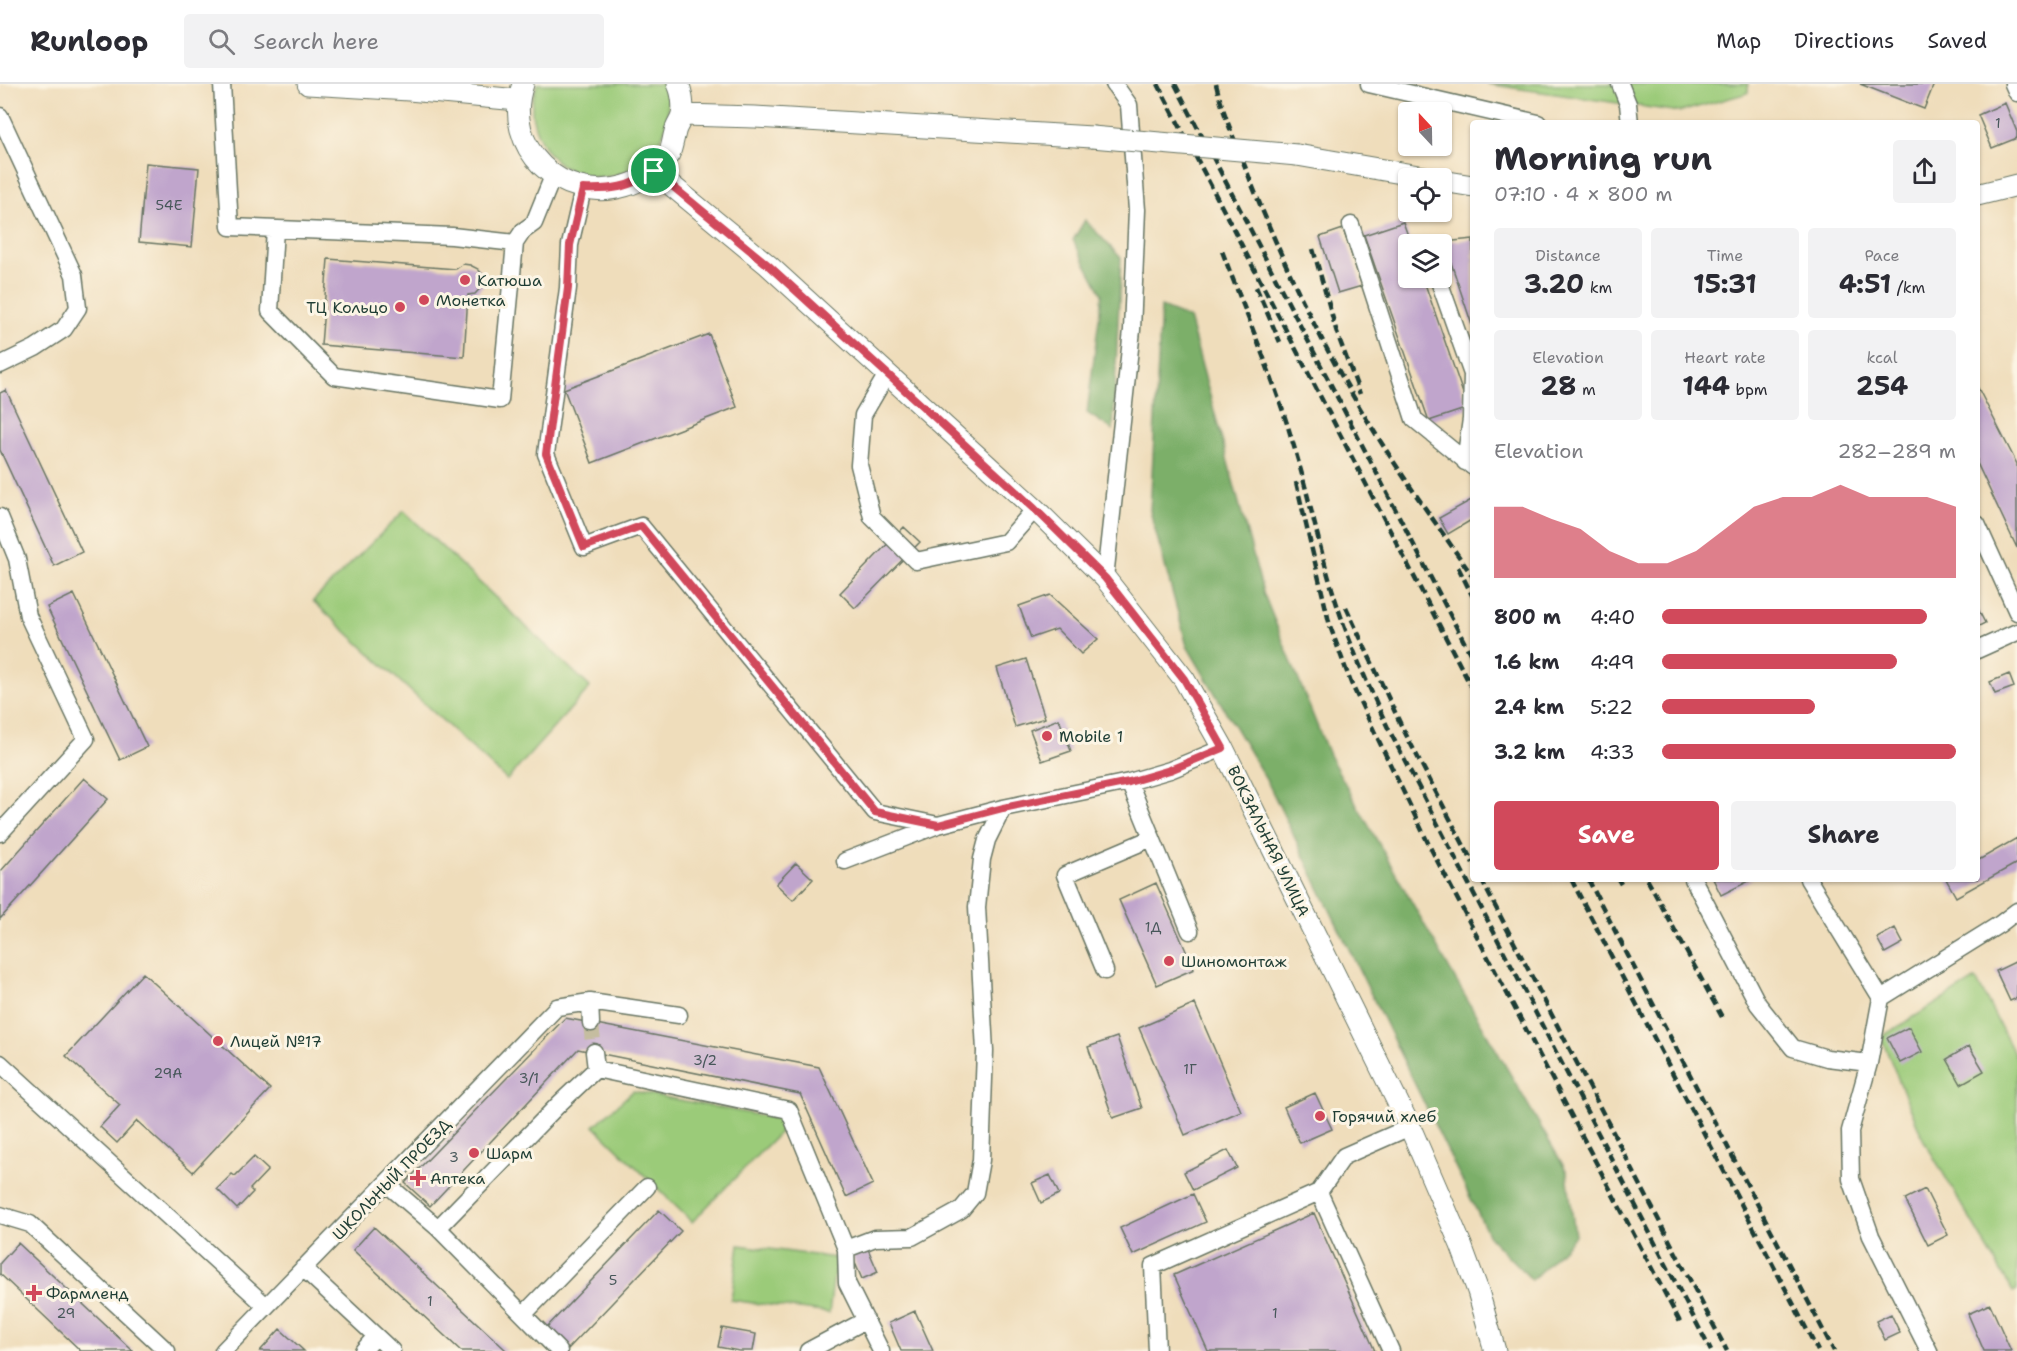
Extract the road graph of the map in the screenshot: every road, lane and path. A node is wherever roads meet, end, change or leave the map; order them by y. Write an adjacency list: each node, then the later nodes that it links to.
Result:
1 (222, 84): 23 (street)
2 (308, 84): 8 (main road)
3 (678, 84): 10 (main road)
4 (1114, 84): 34 (street)
5 (1369, 84): 12 (street)
6 (1620, 84): 13 (street)
7 (2013, 84): 9 (street)
8 (520, 92): 16 (main road)
9 (2017, 93)
10 (683, 115): 14 (main road); 15 (main road, bridge)
11 (0, 116): 26 (street)
12 (1525, 120)
13 (1630, 120)
14 (654, 171): 20 (main road); 28 (main road, ВОКЗАЛЬНАЯ УЛИЦА)
15 (1398, 172)
16 (553, 176): 20 (main road); 24 (street)
17 (1452, 183): 19 (main road)
18 (2017, 185): 21 (main road)
19 (1470, 186)
20 (583, 189): 41 (street)
21 (1980, 194)
22 (1351, 225): 30 (street)
23 (275, 229): 24 (street); 24 (street)
24 (515, 243)
25 (1442, 288): 27 (street)
26 (0, 365)
27 (1470, 368)
28 (887, 374): 31 (main road, ВОКЗАЛЬНАЯ УЛИЦА); 31 (street)
29 (1470, 442): 30 (street)
30 (1469, 464)
31 (1035, 509): 34 (main road, ВОКЗАЛЬНАЯ УЛИЦА)
32 (0, 517): 42 (street)
33 (1980, 531): 35 (street)
34 (1105, 578): 38 (main road, ВОКЗАЛЬНАЯ УЛИЦА)
35 (2017, 612)
36 (2017, 632): 37 (street)
37 (1980, 649)
38 (1223, 748): 39 (street); 56 (main road, ВОКЗАЛЬНАЯ УЛИЦА)
39 (1129, 782): 40 (street); 43 (street)
40 (1003, 808): 41 (street); 62 (street)
41 (938, 825): 44 (street)
42 (0, 833)
43 (1152, 838): 48 (street); 49 (street)
44 (845, 861)
45 (1695, 882): 55 (street)
46 (1810, 882): 50 (street)
47 (2017, 911): 50 (street)
48 (1190, 931)
49 (1105, 971)
50 (1881, 998): 55 (street)
51 (590, 1002): 52 (street); 53 (street); 57 (street, ШКОЛЬНЫЙ ПРОЕЗД)
52 (679, 1015)
53 (591, 1023)
54 (0, 1063): 64 (street)
55 (1869, 1063): 78 (street)
56 (1410, 1126): 59 (street); 77 (main road, ВОКЗАЛЬНАЯ УЛИЦА)
57 (387, 1184): 61 (street); 63 (street, ШКОЛЬНЫЙ ПРОЕЗД)
58 (647, 1187): 65 (street)
59 (1318, 1192): 75 (street); 76 (street)
60 (0, 1215): 68 (street)
61 (438, 1228): 62 (street); 65 (street)
62 (846, 1249): 66 (street)
63 (303, 1268): 64 (street, ШКОЛЬНЫЙ ПРОЕЗД); 67 (street)
64 (266, 1306): 69 (street, ШКОЛЬНЫЙ ПРОЕЗД)
65 (524, 1314): 72 (street)
66 (866, 1320): 73 (street); 74 (street)
67 (376, 1336): 70 (street); 71 (street)
68 (167, 1351)
69 (223, 1351)
70 (363, 1351)
71 (392, 1351)
72 (559, 1351)
73 (808, 1351)
74 (881, 1351)
75 (1157, 1351)
76 (1391, 1351)
77 (1495, 1351)
78 (1929, 1351)

